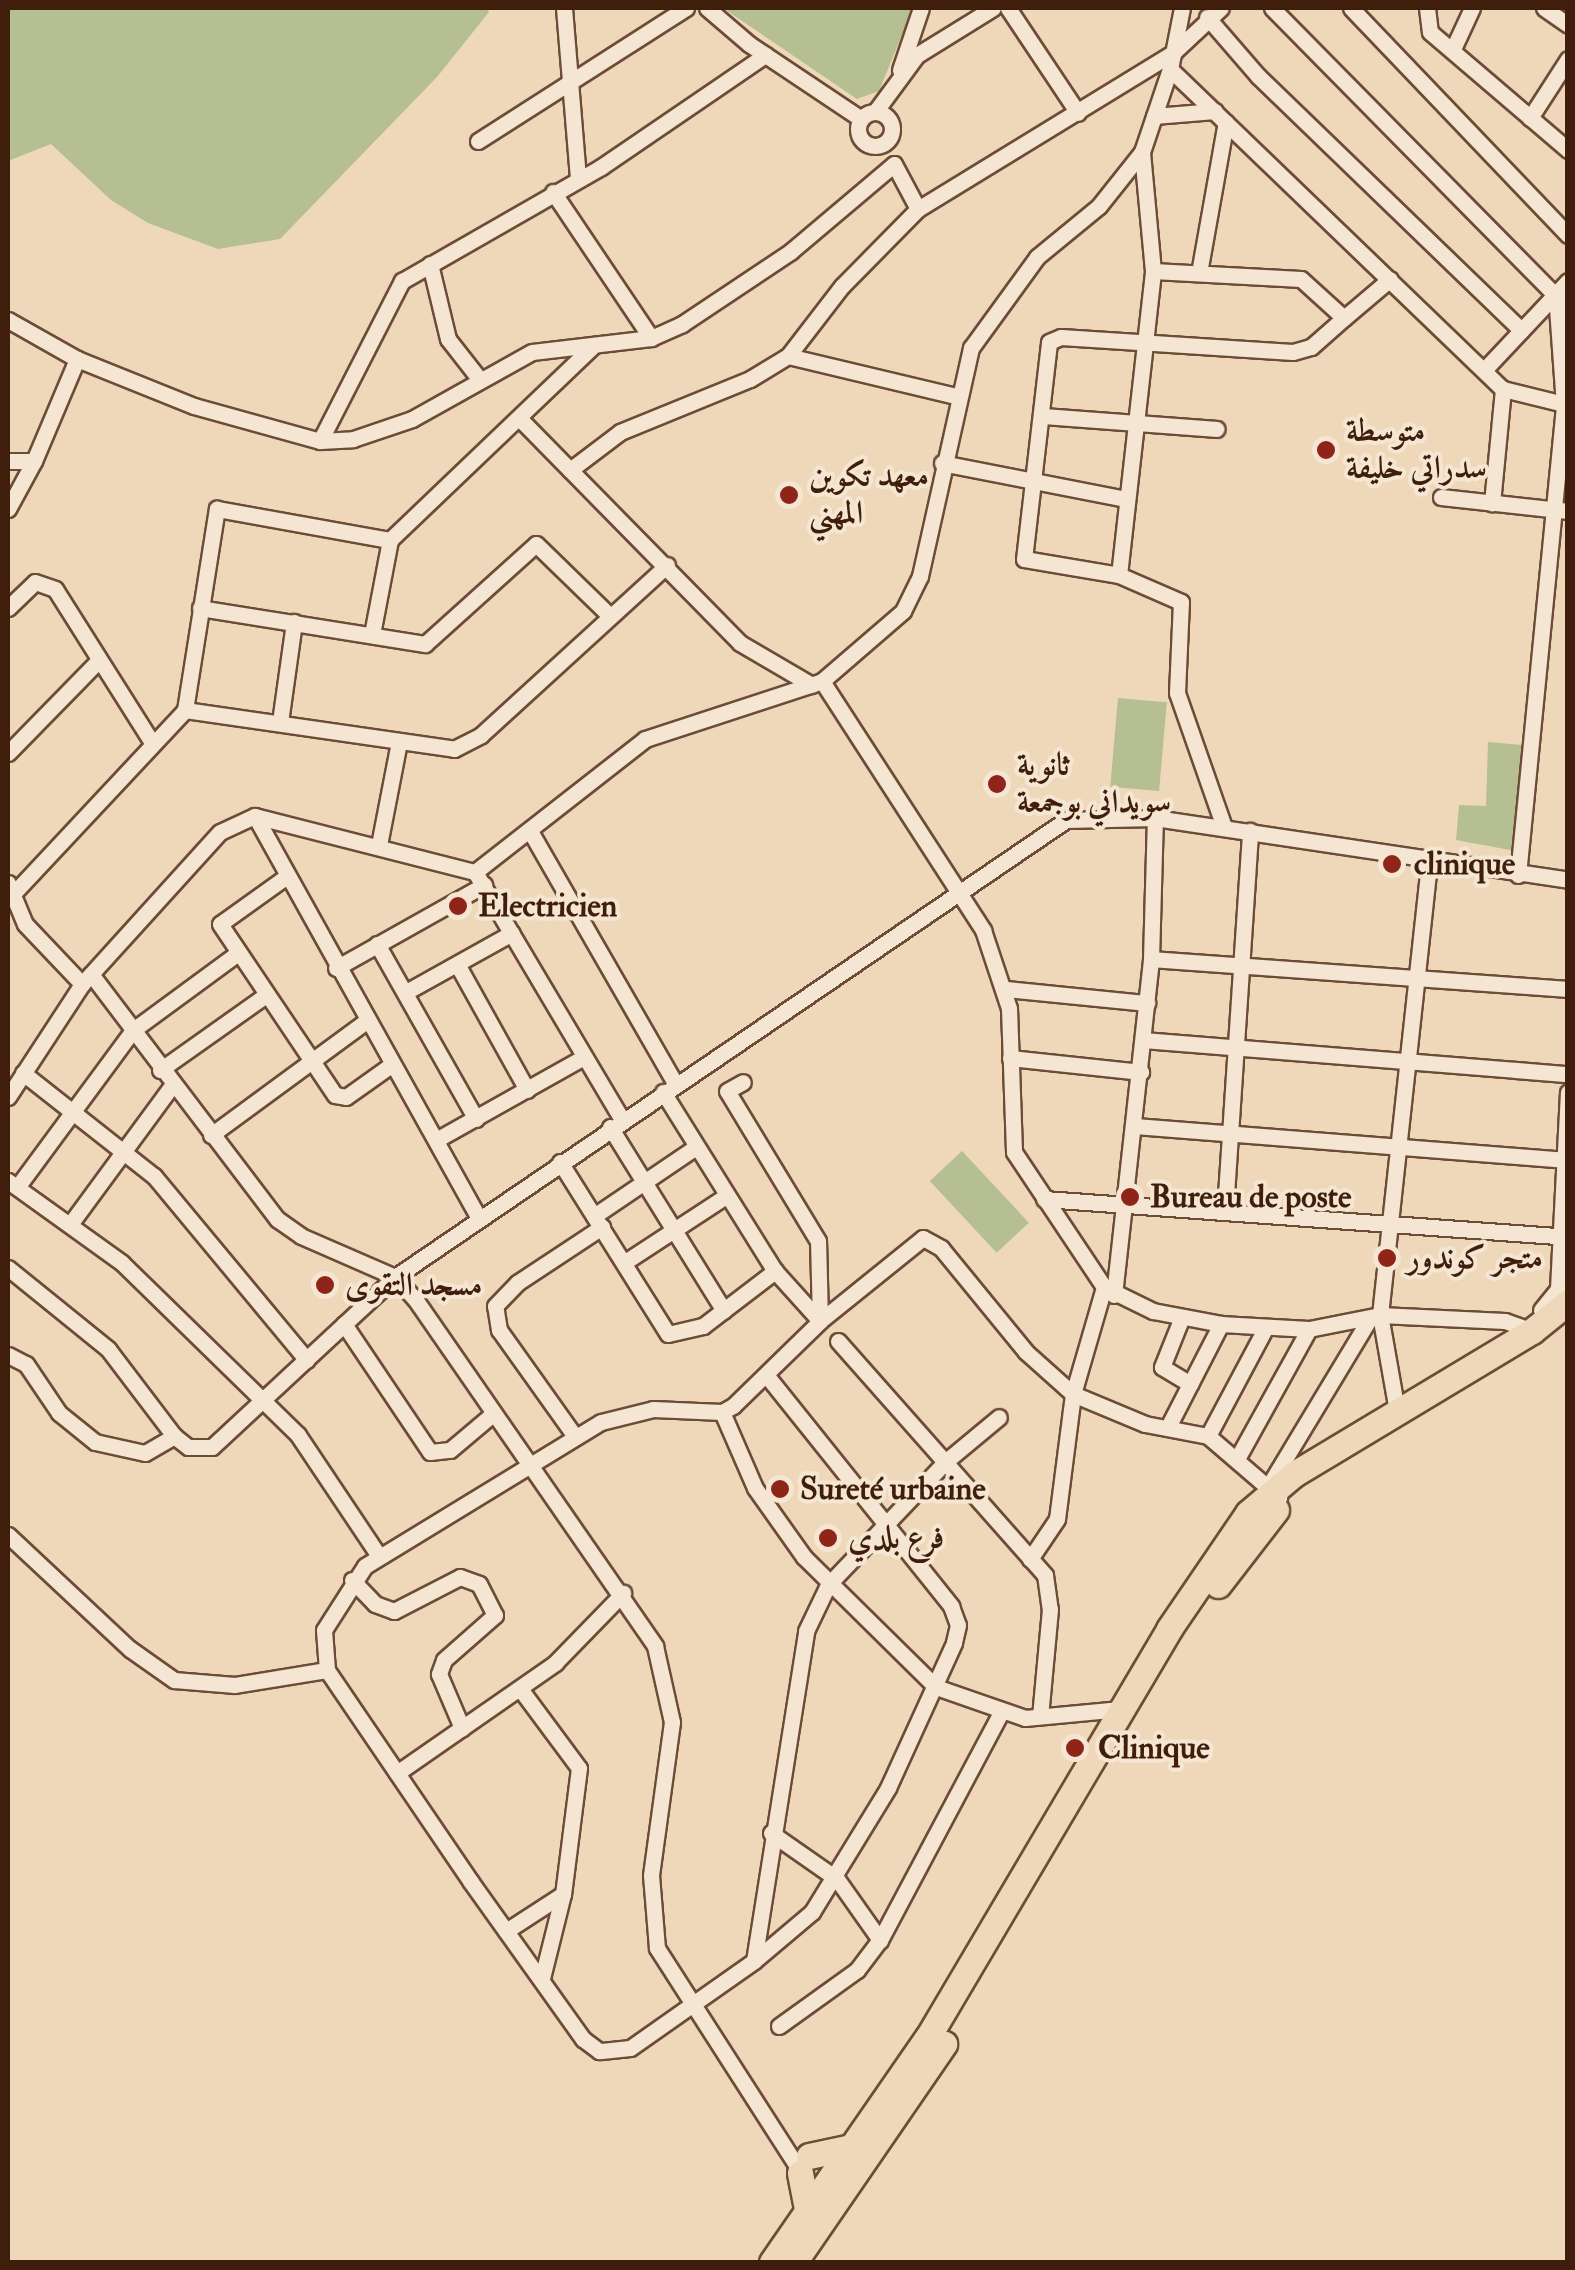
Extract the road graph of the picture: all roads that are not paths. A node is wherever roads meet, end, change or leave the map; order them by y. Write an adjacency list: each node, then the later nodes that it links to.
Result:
1 (564, 8): 21 (street)
2 (686, 8): 21 (street)
3 (708, 8): 17 (street)
4 (921, 8): 20 (street)
5 (993, 8): 20 (street)
6 (1008, 8): 22 (street)
7 (1182, 8): 16 (street)
8 (1272, 8): 40 (street)
9 (1351, 8): 35 (street)
10 (1427, 8): 15 (street)
11 (1472, 8): 15 (street)
12 (1544, 8): 14 (street)
13 (1214, 12): 16 (street); 44 (street)
14 (1568, 25)
15 (1453, 49): 26 (street)
16 (1174, 52): 19 (street); 22 (street)
17 (765, 55): 23 (street); 32 (street)
18 (1568, 58): 26 (street)
19 (1170, 69): 24 (street); 25 (street)
20 (898, 80): 23 (street)
21 (570, 84): 27 (street); 32 (street)
22 (1078, 114): 34 (street)
23 (868, 115): 28 (street); 28 (street)
24 (1154, 116): 25 (street); 30 (street)
25 (1220, 117): 38 (street); 39 (street)
26 (1530, 118): 29 (street)
27 (478, 142)
28 (884, 144): 31 (street)
29 (1567, 149)
30 (1142, 152): 37 (street); 53 (street)
31 (894, 164): 34 (street); 45 (street)
32 (578, 178): 33 (street)
33 (553, 192): 36 (street); 45 (street)
34 (918, 208): 48 (street)
35 (1567, 234)
36 (430, 264): 51 (street); 59 (street)
37 (1153, 271): 38 (street); 47 (street)
38 (1199, 273): 42 (street)
39 (1390, 279): 42 (street); 50 (street)
40 (1562, 287): 41 (street); 44 (street); 54 (street)
41 (1568, 308)
42 (1344, 318): 47 (street)
43 (8, 320): 49 (street)
44 (1520, 330): 50 (street)
45 (651, 338): 46 (street)
46 (594, 345): 51 (street); 56 (street)
47 (1145, 347): 55 (street); 57 (street)
48 (788, 356): 53 (street); 63 (street)
49 (77, 359): 59 (street); 60 (street)
50 (1485, 369): 52 (street)
51 (480, 380): 59 (street)
52 (1503, 388): 54 (street); 67 (street)
53 (956, 396): 62 (street)
54 (1566, 405): 69 (street)
55 (1044, 416): 57 (street); 64 (street)
56 (519, 418): 63 (street); 70 (street)
57 (1133, 424): 58 (street); 66 (street)
58 (1217, 429)
59 (320, 441)
60 (34, 460): 61 (street); 68 (street)
61 (8, 461)
62 (942, 462): 64 (street); 79 (street)
63 (570, 470): 71 (street)
64 (1036, 482): 66 (street); 72 (street)
65 (1442, 497): 67 (street)
66 (1125, 499): 72 (street)
67 (1492, 503): 69 (street)
68 (8, 509)
69 (1561, 510): 92 (street)
70 (390, 540): 74 (street); 77 (street)
71 (667, 565): 75 (street); 79 (street)
72 (1118, 575): 87 (street)
73 (8, 608): 78 (street)
74 (200, 608): 76 (street); 80 (street)
75 (609, 615): 77 (street); 82 (street)
76 (294, 622): 77 (street); 81 (street)
77 (372, 634)
78 (98, 661): 83 (street); 84 (street)
79 (817, 683): 88 (street); 97 (street)
80 (186, 710): 81 (street); 83 (street)
81 (280, 722): 82 (street)
82 (399, 742): 90 (street)
83 (153, 744): 96 (street)
84 (8, 753)
85 (255, 816): 90 (street); 93 (street); 106 (street)
86 (1155, 818): 87 (street); 97 (street); 101 (street)
87 (1224, 827): 89 (street)
88 (530, 831): 94 (street); 127 (street)
89 (1250, 831): 91 (street); 103 (street)
90 (378, 846): 94 (street)
91 (1430, 864): 92 (street); 105 (street)
92 (1518, 875): 95 (street)
93 (287, 876): 100 (street); 104 (street)
94 (479, 878): 98 (street); 99 (street)
95 (1568, 880)
96 (10, 889): 106 (street)
97 (958, 890): 107 (street); 127 (street)
98 (512, 933): 102 (street); 116 (street)
99 (377, 944): 104 (street); 109 (street)
100 (238, 953): 110 (street); 113 (street)
101 (1150, 959): 103 (street); 111 (street)
102 (456, 964): 109 (street); 128 (street)
103 (1241, 965): 105 (street); 115 (street)
104 (336, 968): 112 (street)
105 (1414, 976): 108 (street); 118 (street)
106 (86, 979): 113 (street); 123 (street)
107 (1006, 989): 111 (street); 117 (street)
108 (1568, 989)
109 (406, 992): 132 (street)
110 (266, 995): 119 (street); 121 (street)
111 (1146, 1003): 114 (street)
112 (366, 1022): 119 (street); 120 (street)
113 (133, 1030): 121 (street); 131 (street)
114 (1144, 1040): 115 (street); 122 (street)
115 (1234, 1047): 118 (street); 135 (street)
116 (582, 1058): 128 (street); 133 (street)
117 (1010, 1058): 122 (street); 146 (street)
118 (1409, 1059): 124 (street); 138 (street)
119 (312, 1060): 120 (street); 136 (street)
120 (391, 1066): 137 (street)
121 (160, 1070): 126 (street)
122 (1140, 1072): 134 (street)
123 (23, 1073): 130 (street); 131 (street)
124 (1568, 1074)
125 (743, 1082): 165 (street)
126 (171, 1088): 136 (street); 140 (street)
127 (669, 1088): 133 (street); 139 (street)
128 (527, 1090): 132 (street)
129 (1568, 1092): 141 (street)
130 (8, 1094)
131 (70, 1111): 140 (street); 144 (street)
132 (476, 1119): 137 (street)
133 (616, 1122): 142 (street); 143 (street)
134 (1136, 1126): 135 (street); 147 (street)
135 (1229, 1134): 138 (street); 148 (street)
136 (212, 1136): 158 (street)
137 (436, 1140): 149 (street)
138 (1402, 1142): 141 (street); 152 (street)
139 (696, 1147): 143 (street); 145 (street)
140 (124, 1148): 151 (street); 173 (street)
141 (1560, 1159): 154 (street)
142 (560, 1162): 149 (street); 150 (street)
143 (644, 1181): 150 (street); 153 (street)
144 (13, 1184): 151 (street)
145 (726, 1196): 153 (street); 157 (street)
146 (1044, 1199): 147 (street); 159 (street)
147 (1127, 1204): 148 (street); 159 (street)
148 (1224, 1210): 152 (street)
149 (479, 1218): 158 (street)
150 (598, 1221): 155 (street); 183 (street)
151 (72, 1223): 177 (street)
152 (1394, 1223): 154 (street); 162 (street)
153 (674, 1229): 155 (street); 161 (street)
154 (1556, 1236): 169 (street)
155 (625, 1262): 161 (street)
156 (8, 1268): 184 (street)
157 (775, 1271): 161 (street); 165 (street)
158 (394, 1277): 166 (street); 179 (street)
159 (1109, 1291): 163 (street); 176 (street)
160 (1568, 1302): 169 (main road)
161 (724, 1310)
162 (1374, 1316): 169 (street); 170 (street); 178 (street); 189 (street)
163 (1182, 1317): 167 (street); 175 (street)
164 (1568, 1319): 189 (main road)
165 (820, 1321): 174 (street); 176 (street)
166 (344, 1324): 173 (street); 179 (street)
167 (1221, 1324): 168 (street); 175 (street)
168 (1266, 1328): 170 (street); 185 (street)
169 (1527, 1328): 178 (main road)
170 (1309, 1329): 186 (street)
171 (838, 1341): 187 (street)
172 (8, 1354): 184 (street)
173 (306, 1360): 177 (street)
174 (768, 1376): 180 (street); 190 (street)
175 (1190, 1384): 182 (street)
176 (1073, 1394): 182 (street); 193 (street)
177 (264, 1401): 184 (street); 192 (street)
178 (1397, 1411): 189 (main road)
179 (494, 1412): 188 (street)
180 (722, 1412): 183 (street); 195 (street)
181 (999, 1416): 187 (street)
182 (1168, 1428): 185 (street)
183 (574, 1435): 188 (street)
184 (174, 1436)
185 (1208, 1436): 186 (street)
186 (1238, 1457): 189 (street)
187 (945, 1462): 190 (street); 193 (street)
188 (530, 1463): 192 (street); 196 (street)
189 (1275, 1493): 200 (main road); 216 (main road)
190 (886, 1520): 195 (street); 198 (street)
191 (8, 1536): 197 (street)
192 (379, 1556): 194 (street)
193 (1030, 1559): 202 (street)
194 (352, 1580): 197 (street); 203 (street)
195 (828, 1585): 198 (street); 205 (street)
196 (622, 1593): 199 (street); 212 (street)
197 (327, 1670): 204 (street)
198 (936, 1687): 201 (street); 206 (street)
199 (521, 1690): 203 (street); 207 (street)
200 (1122, 1708): 202 (street); 214 (main road)
201 (1000, 1714): 202 (street); 209 (street)
202 (1040, 1716)
203 (462, 1728): 204 (street)
204 (398, 1772): 208 (street)
205 (771, 1833): 206 (street); 210 (street)
206 (838, 1878): 209 (street); 210 (street)
207 (563, 1894): 208 (street); 211 (street)
208 (506, 1931): 211 (street)
209 (880, 1940): 213 (street)
210 (754, 1961): 212 (street)
211 (542, 1978): 212 (street)
212 (691, 2008): 215 (street)
213 (779, 2026)
214 (856, 2146): 215 (main road); 216 (main road)
215 (798, 2160): 216 (main road); 216 (street)
216 (831, 2194): 217 (main road); 218 (main road)
217 (772, 2262)
218 (794, 2262)

